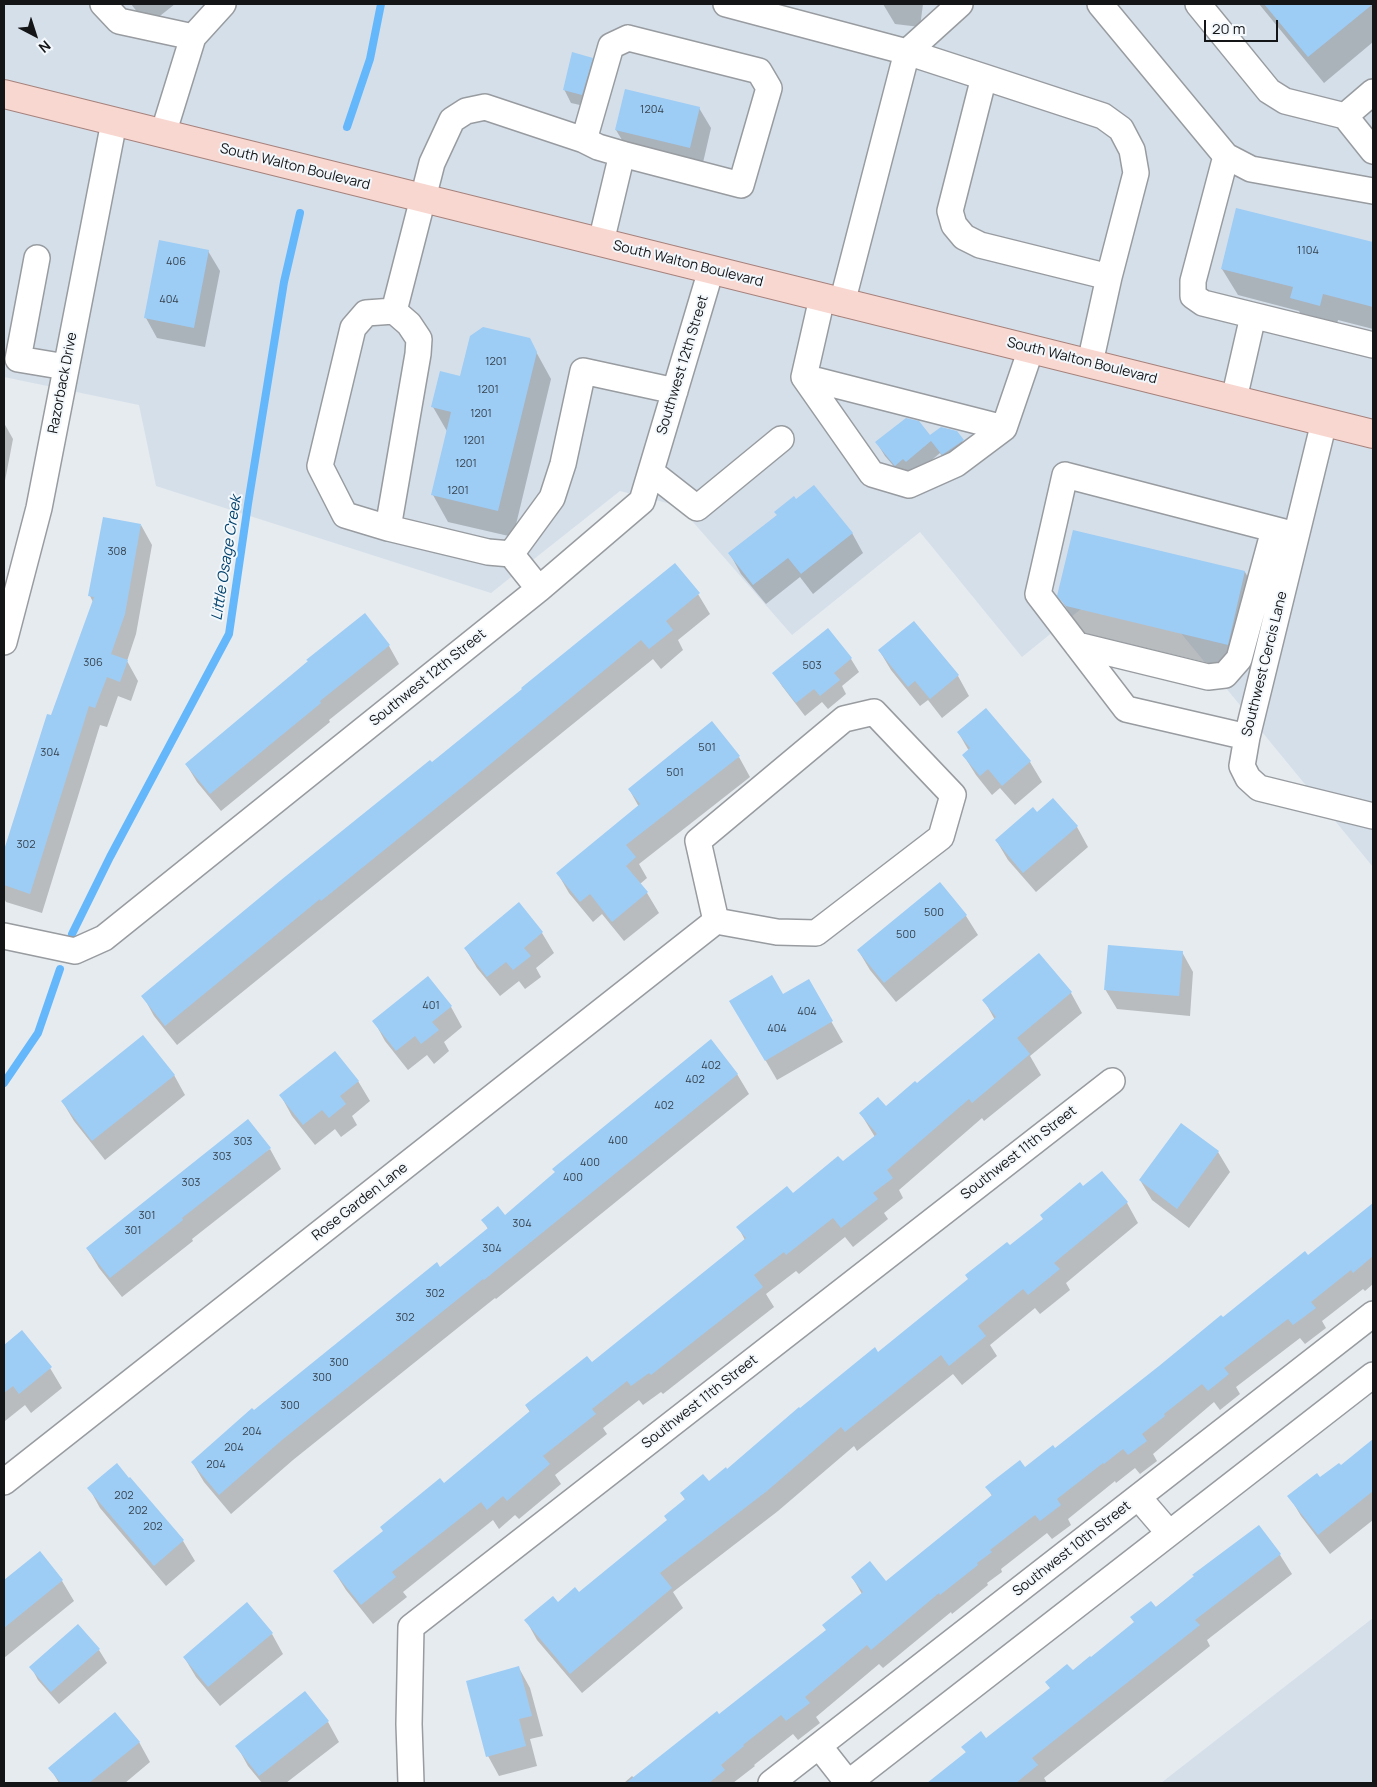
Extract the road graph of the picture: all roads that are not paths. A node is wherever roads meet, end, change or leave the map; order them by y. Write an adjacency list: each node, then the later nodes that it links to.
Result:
1 (223, 4): 8 (street)
2 (726, 4): 7 (street)
3 (960, 4): 9 (street)
4 (1100, 4): 19 (street)
5 (1198, 4): 13 (street)
6 (113, 7): 8 (street)
7 (780, 11): 9 (street)
8 (193, 37): 15 (street)
9 (908, 52): 10 (street); 26 (street)
10 (984, 78): 25 (street); 25 (street)
11 (1373, 92): 13 (street)
12 (4, 94): 14 (main road, South Walton Boulevard)
13 (1345, 116): 17 (street)
14 (114, 122): 15 (main road, South Walton Boulevard); 32 (street, Razorback Drive)
15 (164, 134): 21 (main road, South Walton Boulevard)
16 (591, 144): 18 (street); 18 (street); 21 (street)
17 (1373, 151)
18 (622, 154): 22 (street)
19 (1226, 156): 20 (street); 28 (street)
20 (1373, 191)
21 (423, 198): 22 (main road, South Walton Boulevard); 27 (street)
22 (601, 242): 24 (main road, South Walton Boulevard)
23 (38, 258): 32 (street)
24 (711, 270): 26 (main road, South Walton Boulevard); 34 (street, Southwest 12th Street)
25 (1109, 277): 31 (street)
26 (832, 300): 30 (main road, South Walton Boulevard); 33 (street)
27 (394, 312): 41 (street); 41 (street)
28 (1254, 316): 29 (street); 35 (street)
29 (1373, 344)
30 (1031, 349): 31 (main road, South Walton Boulevard); 37 (street)
31 (1090, 363): 35 (main road, South Walton Boulevard)
32 (66, 367): 45 (street, Razorback Drive)
33 (804, 377): 37 (street); 37 (street)
34 (675, 392): 40 (street, Southwest 12th Street); 43 (street)
35 (1234, 399): 36 (main road, South Walton Boulevard)
36 (1324, 422): 38 (main road, South Walton Boulevard); 42 (street, Southwest Cercis Lane)
37 (1004, 428)
38 (1373, 434)
39 (781, 439): 40 (street)
40 (651, 472): 44 (street, Southwest 12th Street)
41 (388, 528): 43 (street)
42 (1285, 532): 46 (street); 46 (street); 47 (street, Southwest Cercis Lane)
43 (511, 554): 44 (street)
44 (538, 589): 50 (street, Southwest 12th Street)
45 (4, 642)
46 (1077, 645): 47 (street)
47 (1247, 738): 48 (street, Southwest Cercis Lane)
48 (1373, 816)
49 (716, 922): 49 (street); 54 (street, Rose Garden Lane)
50 (4, 936)
51 (1112, 1081): 58 (street, Southwest 11th Street)
52 (1373, 1314): 55 (street, Southwest 10th Street)
53 (1373, 1376): 56 (street)
54 (5, 1478)
55 (1139, 1498): 56 (street); 57 (street, Southwest 10th Street)
56 (1169, 1533): 60 (street)
57 (819, 1746): 59 (street, Southwest 10th Street); 60 (street)
58 (411, 1783)
59 (771, 1783)
60 (848, 1783)

